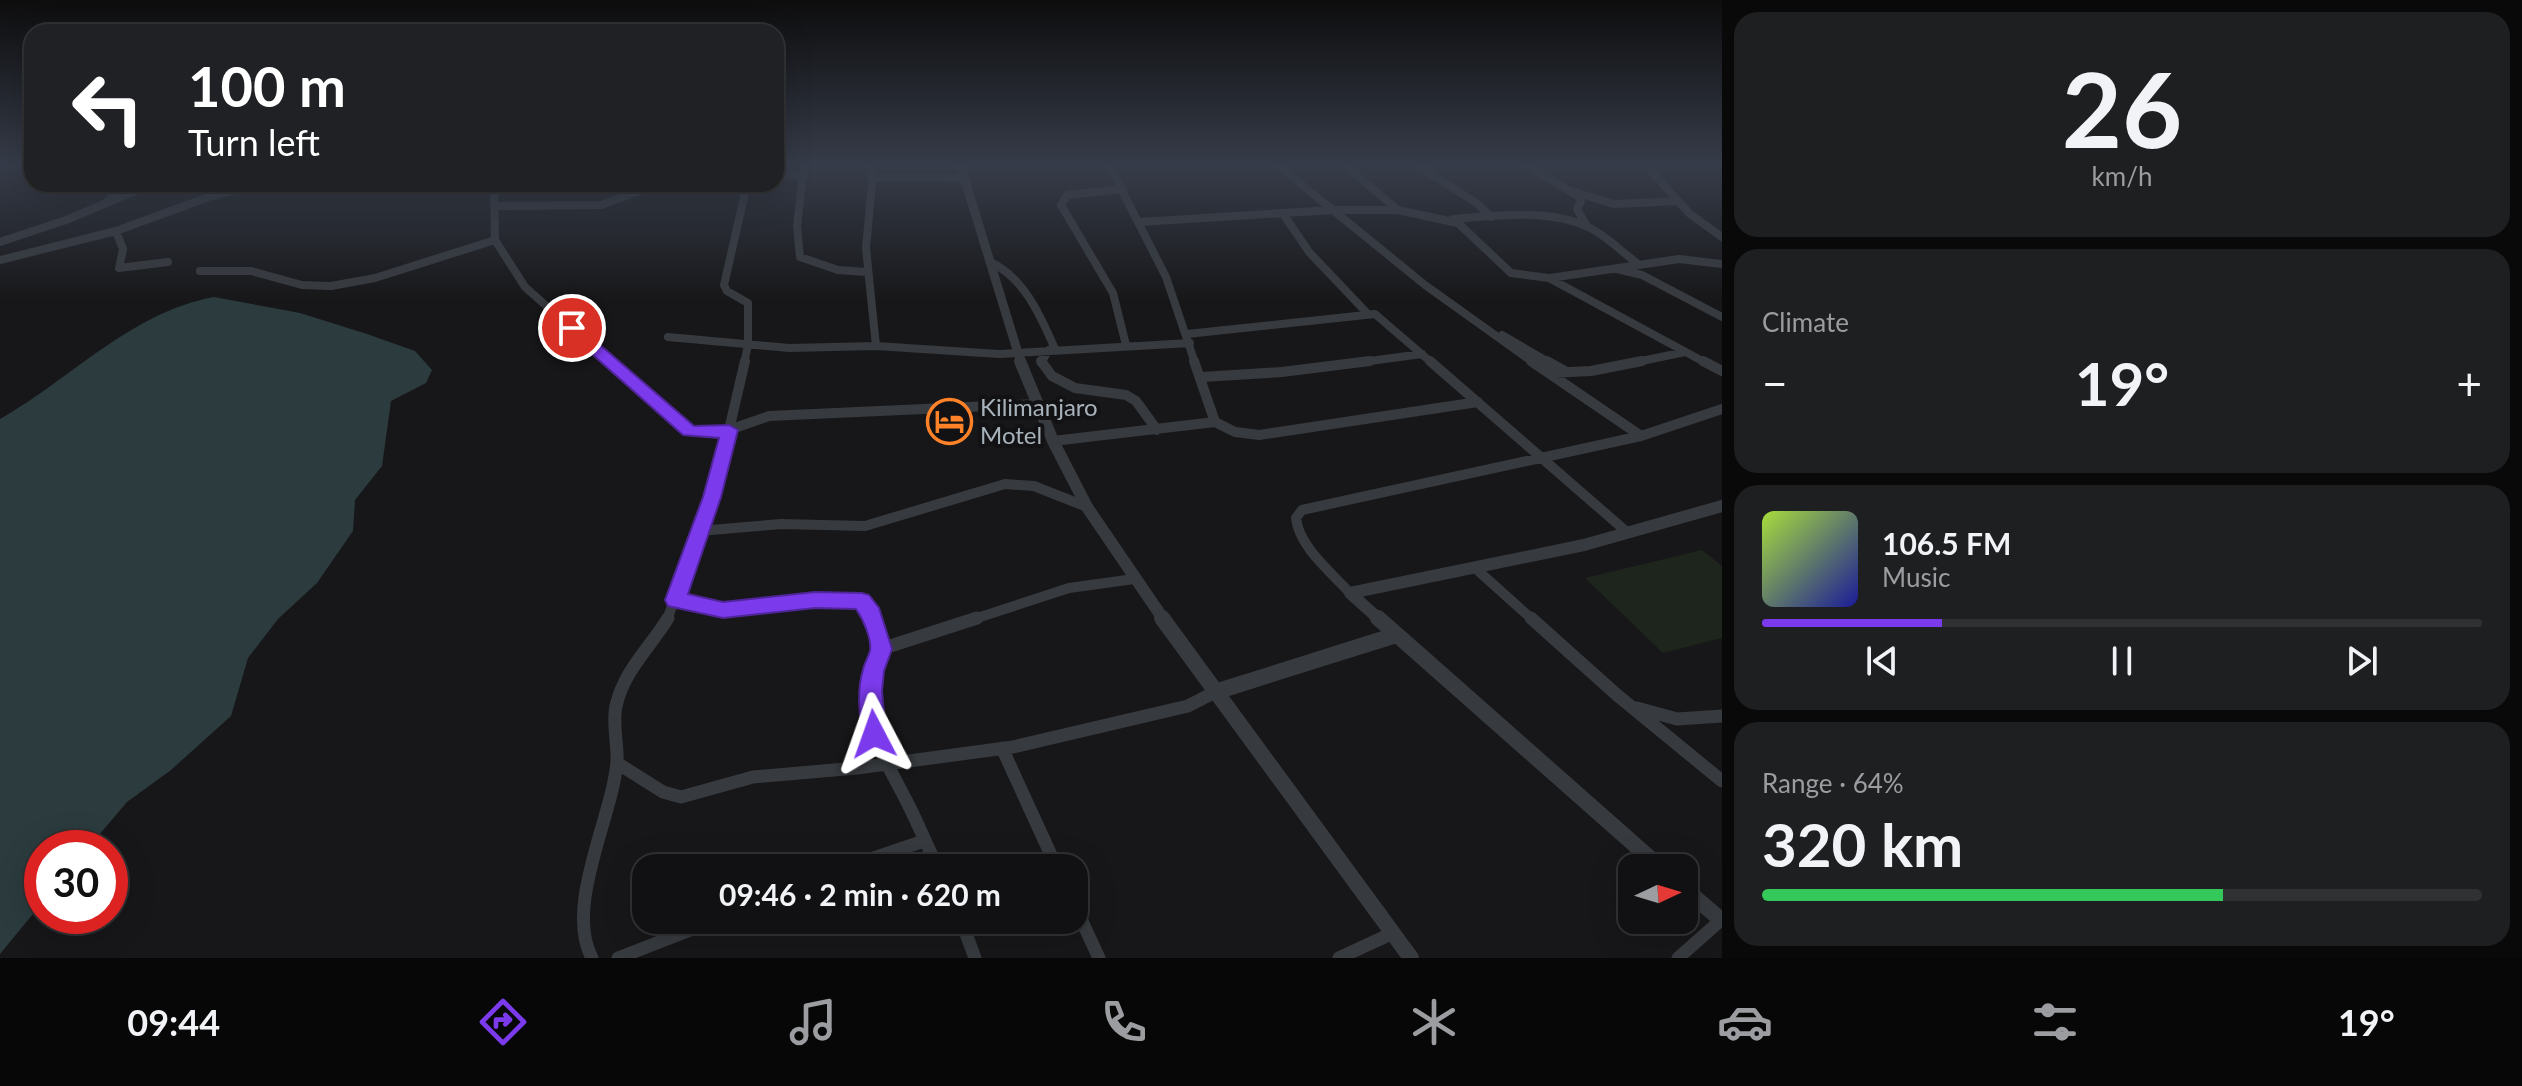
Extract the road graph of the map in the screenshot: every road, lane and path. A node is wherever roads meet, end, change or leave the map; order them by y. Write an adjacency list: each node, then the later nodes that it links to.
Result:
1 (85, 212): 24 (street)
2 (169, 212): 21 (street)
3 (497, 212): 23 (street)
4 (741, 212): 40 (street)
5 (799, 212): 32 (street)
6 (869, 212): 32 (street)
7 (975, 212): 27 (street)
8 (1065, 212): 41 (street)
9 (1135, 212): 19 (street)
10 (1316, 212): 16 (street)
11 (1334, 212): 37 (street)
12 (1407, 212): 18 (street)
13 (1486, 212): 17 (street)
14 (1579, 212): 20 (street)
15 (1690, 212): 22 (street)
16 (1284, 215): 19 (street); 35 (street)
17 (1491, 217): 18 (street); 20 (street)
18 (1447, 219): 34 (street)
19 (1140, 222): 39 (street)
20 (1587, 226): 28 (street)
21 (116, 231): 25 (street); 26 (street)
22 (1722, 237)
23 (495, 240): 31 (street); 55 (street)
24 (0, 242)
25 (0, 260)
26 (168, 262)
27 (990, 262): 43 (street); 45 (street)
28 (1634, 264): 29 (street); 30 (street); 33 (street)
29 (1722, 264)
30 (1615, 268): 33 (street); 34 (street)
31 (200, 271)
32 (867, 272): 42 (street)
33 (1642, 275): 36 (street)
34 (1549, 278): 44 (street)
35 (1367, 313): 39 (street); 46 (street)
36 (1722, 317)
37 (1489, 330): 47 (street); 49 (street)
38 (668, 337): 40 (street)
39 (1188, 339): 41 (street); 50 (street)
40 (748, 345): 42 (street); 55 (street)
41 (1126, 345): 43 (street)
42 (876, 346): 45 (street)
43 (1052, 350): 45 (street); 56 (street)
44 (1685, 352): 47 (street); 48 (street)
45 (1017, 353): 52 (street)
46 (1422, 354): 50 (street); 51 (street)
47 (1565, 371): 49 (street)
48 (1722, 371)
49 (1550, 373): 57 (street)
50 (1202, 377): 54 (street)
51 (1478, 402): 54 (street); 59 (street)
52 (1036, 404): 55 (street); 58 (street)
53 (1722, 409): 57 (street)
54 (1215, 422): 56 (street)
55 (729, 430): 62 (street)
56 (1157, 430): 58 (street)
57 (1641, 436): 59 (street)
58 (1053, 441): 60 (street)
59 (1546, 459): 63 (street); 66 (street)
60 (1087, 507): 62 (street); 65 (street)
61 (1721, 508): 63 (street)
62 (699, 531): 67 (street)
63 (1628, 533): 64 (street)
64 (1475, 568): 66 (street); 71 (street)
65 (1134, 579): 69 (street); 70 (street)
66 (1350, 593): 68 (street)
67 (676, 600): 69 (street); 74 (street)
68 (1396, 635): 70 (street); 81 (street)
69 (881, 649): 75 (street)
70 (1215, 692): 73 (street); 84 (street)
71 (1631, 706): 72 (street); 76 (street)
72 (1722, 716)
73 (1002, 748): 75 (street); 80 (street)
74 (617, 763): 75 (street); 88 (street)
75 (886, 764): 77 (street)
76 (1722, 781)
77 (924, 841): 78 (street); 79 (street)
78 (885, 854)
79 (931, 854)
80 (1051, 854)
81 (1645, 854)
82 (1698, 900): 83 (street)
83 (1722, 920): 94 (street)
84 (1393, 933): 92 (street); 93 (street)
85 (680, 934): 89 (street)
86 (966, 934): 90 (street)
87 (1088, 934): 91 (street)
88 (592, 958)
89 (618, 958)
90 (975, 958)
91 (1099, 958)
92 (1339, 958)
93 (1411, 958)
94 (1678, 958)

